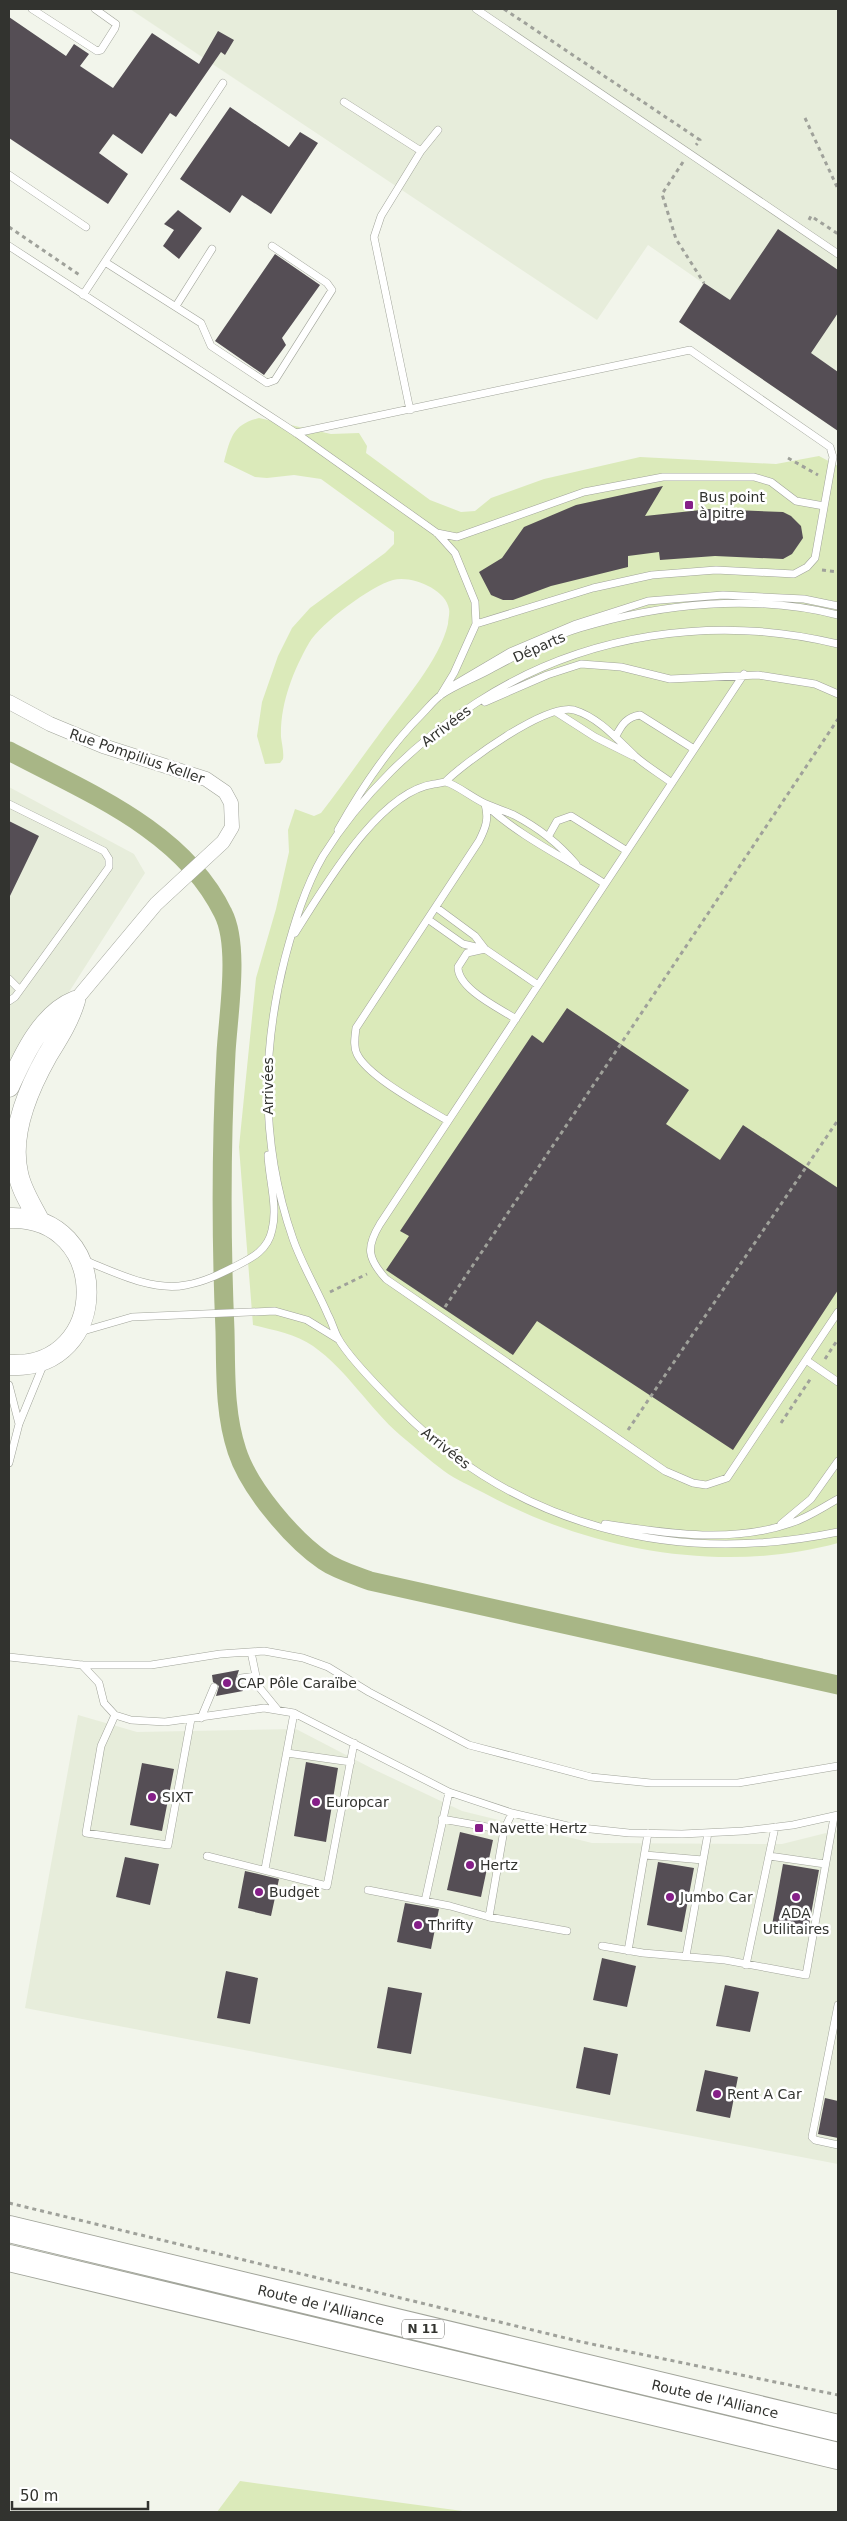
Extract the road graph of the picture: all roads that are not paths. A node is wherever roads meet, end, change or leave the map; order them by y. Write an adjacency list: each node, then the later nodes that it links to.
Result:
1 (32, 9): 2 (lane)
2 (94, 9)
3 (476, 9): 13 (lane)
4 (223, 83): 14 (lane)
5 (344, 102): 7 (lane)
6 (438, 130): 7 (lane)
7 (421, 151): 17 (lane)
8 (9, 175): 9 (lane)
9 (86, 227)
10 (9, 246): 15 (lane)
11 (272, 246): 16 (lane)
12 (212, 249): 16 (lane)
13 (838, 254)
14 (105, 262): 15 (lane); 16 (lane)
15 (83, 295): 18 (lane)
16 (176, 306)
17 (410, 410): 18 (lane); 19 (lane)
18 (296, 433): 20 (lane)
19 (824, 506): 20 (lane); 23 (lane)
20 (437, 533): 23 (lane)
21 (838, 606): 27 (lane)
22 (838, 615): 27 (lane, Départs)
23 (476, 624): 27 (lane)
24 (838, 644): 29 (lane, Arrivées)
25 (744, 674): 26 (lane); 29 (lane); 32 (lane)
26 (838, 694)
27 (440, 696): 40 (lane, Départs)
28 (9, 702): 50 (street, Rue Pompilius Keller)
29 (466, 710): 40 (lane, Arrivées)
30 (556, 712): 31 (lane); 33 (lane); 34 (lane)
31 (616, 736): 32 (lane); 33 (lane)
32 (694, 749): 35 (lane)
33 (636, 757): 35 (lane)
34 (446, 782): 37 (lane); 45 (lane)
35 (672, 783): 39 (lane)
36 (9, 804): 49 (lane)
37 (485, 804): 38 (lane); 41 (lane); 43 (lane)
38 (548, 837): 39 (lane); 41 (lane)
39 (627, 851): 42 (lane)
40 (325, 854): 45 (lane, Arrivées)
41 (576, 864): 42 (lane)
42 (605, 884): 48 (lane)
43 (437, 908): 44 (lane); 46 (lane)
44 (429, 920): 46 (lane); 55 (lane)
45 (289, 942): 54 (lane, Arrivées)
46 (485, 949): 48 (lane); 52 (lane)
47 (9, 979): 49 (lane)
48 (538, 985): 52 (lane)
49 (20, 990): 51 (lane)
50 (75, 1001): 53 (street); 57 (street)
51 (9, 1002)
52 (516, 1019): 55 (lane)
53 (9, 1087)
54 (267, 1119): 58 (lane); 61 (lane, Arrivées)
55 (448, 1121): 63 (lane)
56 (9, 1218): 57 (street)
57 (40, 1222): 58 (street)
58 (81, 1259): 60 (street)
59 (838, 1312): 63 (lane)
60 (75, 1334): 61 (lane); 62 (street)
61 (338, 1340): 73 (lane, Arrivées)
62 (46, 1358): 64 (street); 67 (lane)
63 (806, 1360): 65 (lane)
64 (9, 1365)
65 (838, 1382)
66 (9, 1385): 67 (lane)
67 (19, 1424): 69 (lane)
68 (838, 1461): 71 (lane)
69 (9, 1463)
70 (838, 1468): 71 (lane)
71 (828, 1476): 74 (lane)
72 (838, 1499): 74 (lane)
73 (577, 1521): 74 (lane); 75 (lane, Arrivées)
74 (779, 1526)
75 (838, 1532)
76 (251, 1652): 78 (lane); 79 (lane); 90 (lane)
77 (9, 1657): 78 (lane)
78 (82, 1665): 84 (lane)
79 (256, 1676): 80 (lane); 82 (lane)
80 (241, 1678)
81 (214, 1687): 85 (lane)
82 (277, 1709): 83 (lane); 85 (lane)
83 (294, 1713): 87 (lane); 88 (lane)
84 (115, 1715): 86 (lane); 86 (lane)
85 (201, 1718): 86 (lane)
86 (191, 1719)
87 (354, 1743): 89 (lane); 91 (lane)
88 (287, 1754): 89 (lane); 104 (lane)
89 (351, 1762): 104 (lane)
90 (838, 1766)
91 (449, 1792): 92 (lane); 94 (lane)
92 (512, 1813): 96 (lane); 97 (lane)
93 (836, 1816): 95 (lane); 103 (lane)
94 (442, 1819): 96 (lane); 106 (lane)
95 (775, 1827): 98 (lane); 101 (lane)
96 (504, 1830): 107 (lane)
97 (648, 1833): 98 (lane); 100 (lane)
98 (708, 1833): 102 (lane)
99 (208, 1856): 104 (lane)
100 (644, 1856): 102 (lane); 110 (lane)
101 (769, 1856): 103 (lane); 112 (lane)
102 (704, 1860): 111 (lane)
103 (825, 1864): 112 (lane)
104 (265, 1869)
105 (368, 1890): 106 (lane)
106 (425, 1901): 107 (lane)
107 (489, 1917): 108 (lane)
108 (568, 1931)
109 (602, 1946): 110 (lane)
110 (628, 1951): 111 (lane)
111 (686, 1956): 112 (lane)
112 (746, 1964)
113 (838, 2005): 114 (lane)
114 (838, 2145)
115 (9, 2229): 117 (highway, Route de l'Alliance / N 11)
116 (9, 2258): 118 (highway, Route de l'Alliance / N 11)
117 (838, 2428)
118 (838, 2456)

